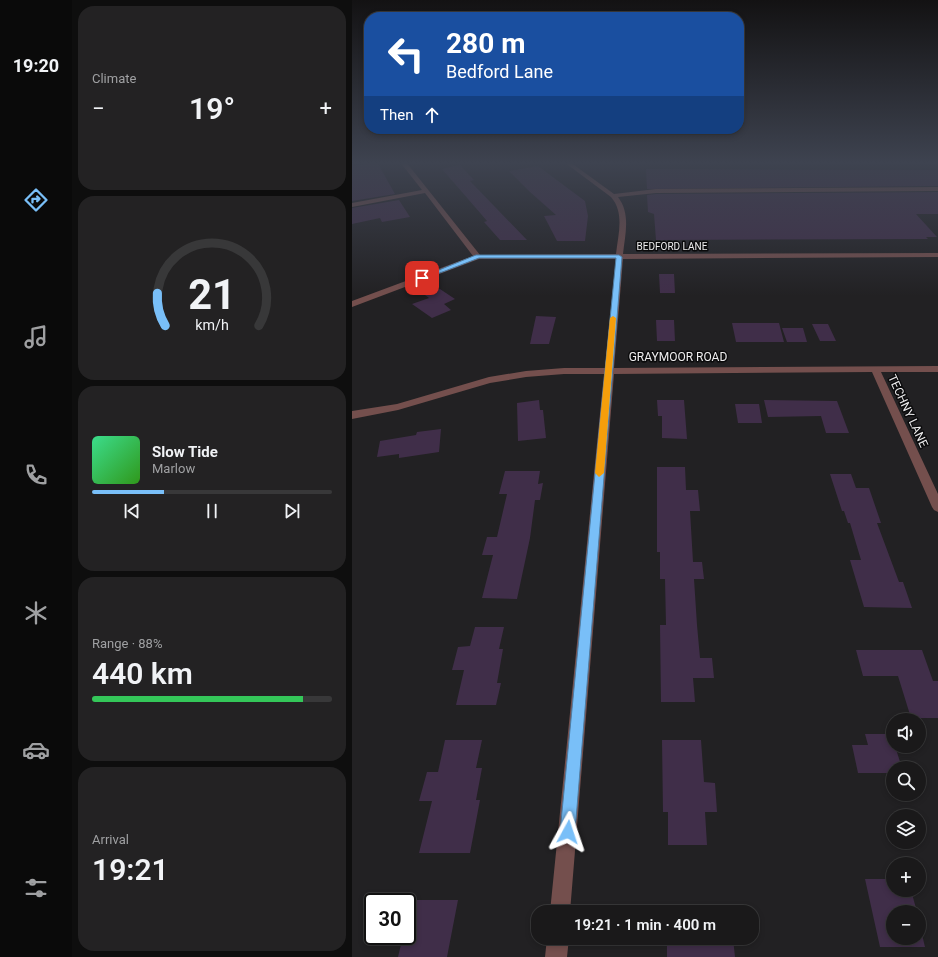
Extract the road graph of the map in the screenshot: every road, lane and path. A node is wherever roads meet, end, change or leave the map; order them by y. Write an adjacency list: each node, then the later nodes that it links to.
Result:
1 (439, 207): 4 (street)
2 (620, 207): 5 (street)
3 (938, 255): 5 (street, BEDFORD LANE)
4 (478, 257): 5 (street, BEDFORD LANE); 6 (street)
5 (619, 257): 9 (street)
6 (352, 304)
7 (875, 369): 8 (street, GRAYMOOR ROAD); 9 (street, GRAYMOOR ROAD); 11 (street, TECHNY LANE)
8 (938, 369)
9 (608, 371): 10 (street, GRAYMOOR ROAD); 12 (street)
10 (352, 416)
11 (938, 507)
12 (561, 905)
13 (557, 945): 14 (street)
14 (556, 957)

